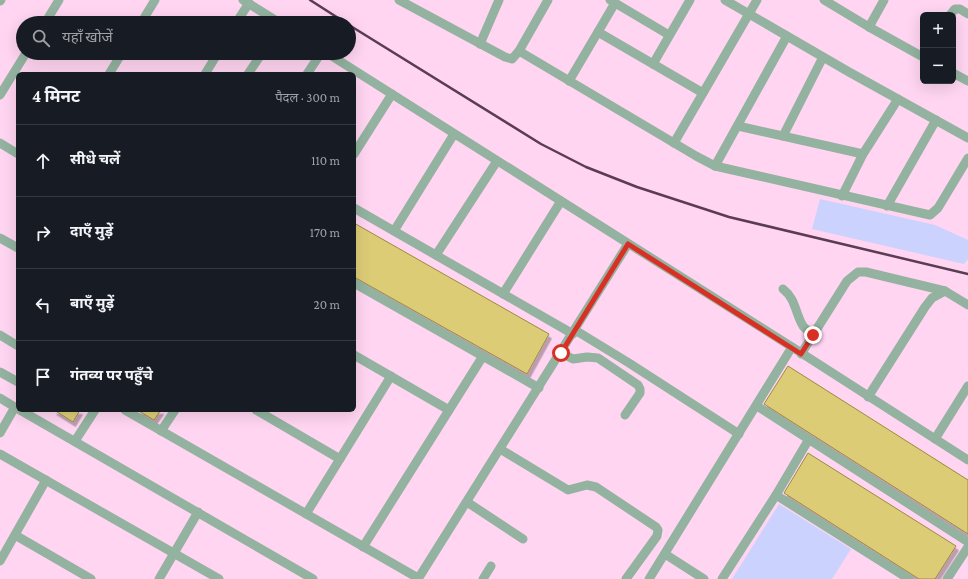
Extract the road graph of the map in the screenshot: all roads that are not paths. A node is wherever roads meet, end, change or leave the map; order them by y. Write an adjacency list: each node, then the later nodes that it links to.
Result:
1 (59, 0): 16 (street)
2 (155, 0): 17 (street)
3 (400, 0): 24 (street)
4 (499, 0): 24 (street)
5 (548, 0): 25 (street)
6 (690, 0): 22 (street)
7 (725, 0): 15 (street)
8 (756, 0): 15 (street)
9 (824, 0): 20 (street)
10 (884, 0): 20 (street)
11 (246, 2): 18 (street); 19 (street)
12 (613, 2): 21 (street); 22 (street)
13 (967, 11): 14 (street)
14 (952, 12)
15 (749, 14): 23 (street); 42 (street)
16 (49, 16)
17 (145, 16)
18 (239, 16)
19 (269, 16)
20 (869, 27): 26 (street)
21 (598, 32): 34 (street); 40 (street)
22 (670, 36): 34 (street)
23 (787, 36): 27 (street); 47 (street)
24 (480, 44): 25 (street)
25 (519, 51): 40 (street)
26 (920, 55)
27 (823, 57): 45 (street); 49 (street)
28 (22, 60): 44 (street)
29 (118, 60): 35 (street)
30 (214, 60): 36 (street)
31 (257, 60): 37 (street)
32 (317, 60): 38 (street)
33 (338, 60): 43 (street)
34 (653, 64): 42 (street)
35 (110, 72)
36 (206, 72)
37 (249, 72)
38 (309, 72)
39 (956, 75): 41 (street)
40 (569, 81): 52 (street)
41 (968, 82)
42 (703, 93): 52 (street)
43 (392, 94): 48 (street); 53 (street)
44 (0, 95)
45 (898, 99): 46 (street); 55 (street)
46 (936, 120): 50 (street); 61 (street)
47 (738, 126): 49 (street); 58 (street)
48 (454, 134): 57 (street); 63 (street)
49 (782, 136): 55 (street)
50 (968, 138)
51 (0, 143): 54 (street)
52 (674, 143): 58 (street)
53 (356, 151)
54 (16, 153)
55 (863, 154): 59 (street)
56 (968, 158): 61 (street)
57 (497, 161): 60 (street); 67 (street)
58 (716, 166): 59 (street)
59 (842, 196): 61 (street)
60 (561, 201): 65 (street); 71 (street)
61 (887, 206)
62 (356, 209): 63 (street)
63 (394, 231): 67 (street)
64 (0, 238): 66 (street)
65 (628, 244): 73 (street); 77 (street)
66 (16, 247)
67 (436, 255): 71 (street)
68 (356, 284): 81 (street)
69 (784, 289): 75 (street)
70 (945, 291): 72 (street); 75 (street); 87 (street)
71 (503, 294): 73 (street)
72 (968, 305)
73 (574, 332): 78 (street); 101 (street)
74 (0, 335): 76 (street)
75 (813, 335): 79 (street)
76 (16, 345)
77 (792, 348): 79 (street); 89 (street)
78 (561, 353): 86 (street); 98 (street)
79 (801, 354): 87 (street)
80 (356, 356): 83 (street)
81 (483, 356): 86 (street); 91 (street)
82 (0, 372): 84 (street)
83 (391, 376): 91 (street); 107 (street)
84 (16, 381)
85 (968, 386): 103 (street)
86 (539, 388): 105 (street)
87 (868, 397): 103 (street)
88 (0, 398): 90 (street)
89 (757, 406): 101 (street); 102 (street)
90 (16, 408)
91 (449, 410): 117 (street)
92 (16, 412): 100 (street)
93 (23, 412): 104 (street)
94 (94, 412): 104 (street)
95 (128, 412): 99 (street)
96 (174, 412): 99 (street)
97 (259, 412): 107 (street)
98 (625, 415)
99 (161, 431): 113 (street)
100 (0, 433)
101 (739, 434): 120 (street)
102 (809, 439): 110 (street); 116 (street)
103 (935, 439): 108 (street)
104 (75, 442): 112 (street)
105 (500, 449): 111 (street); 130 (street)
106 (0, 454): 109 (street)
107 (340, 459): 113 (street)
108 (968, 460)
109 (46, 480): 114 (street); 119 (street)
110 (776, 495): 133 (street); 134 (street)
111 (467, 502): 115 (street); 128 (street)
112 (198, 512): 119 (street); 127 (street)
113 (306, 514): 117 (street)
114 (15, 535): 121 (street); 123 (street)
115 (523, 539)
116 (968, 542)
117 (363, 546): 128 (street)
118 (968, 547): 135 (street)
119 (174, 553): 125 (street); 126 (street)
120 (665, 554): 131 (street); 132 (street)
121 (0, 561)
122 (491, 566): 129 (street)
123 (78, 576): 124 (street)
124 (91, 579)
125 (159, 579)
126 (219, 579)
127 (313, 579)
128 (418, 579)
129 (483, 579)
130 (626, 579)
131 (649, 579)
132 (704, 579)
133 (722, 579)
134 (909, 579)
135 (947, 579)

